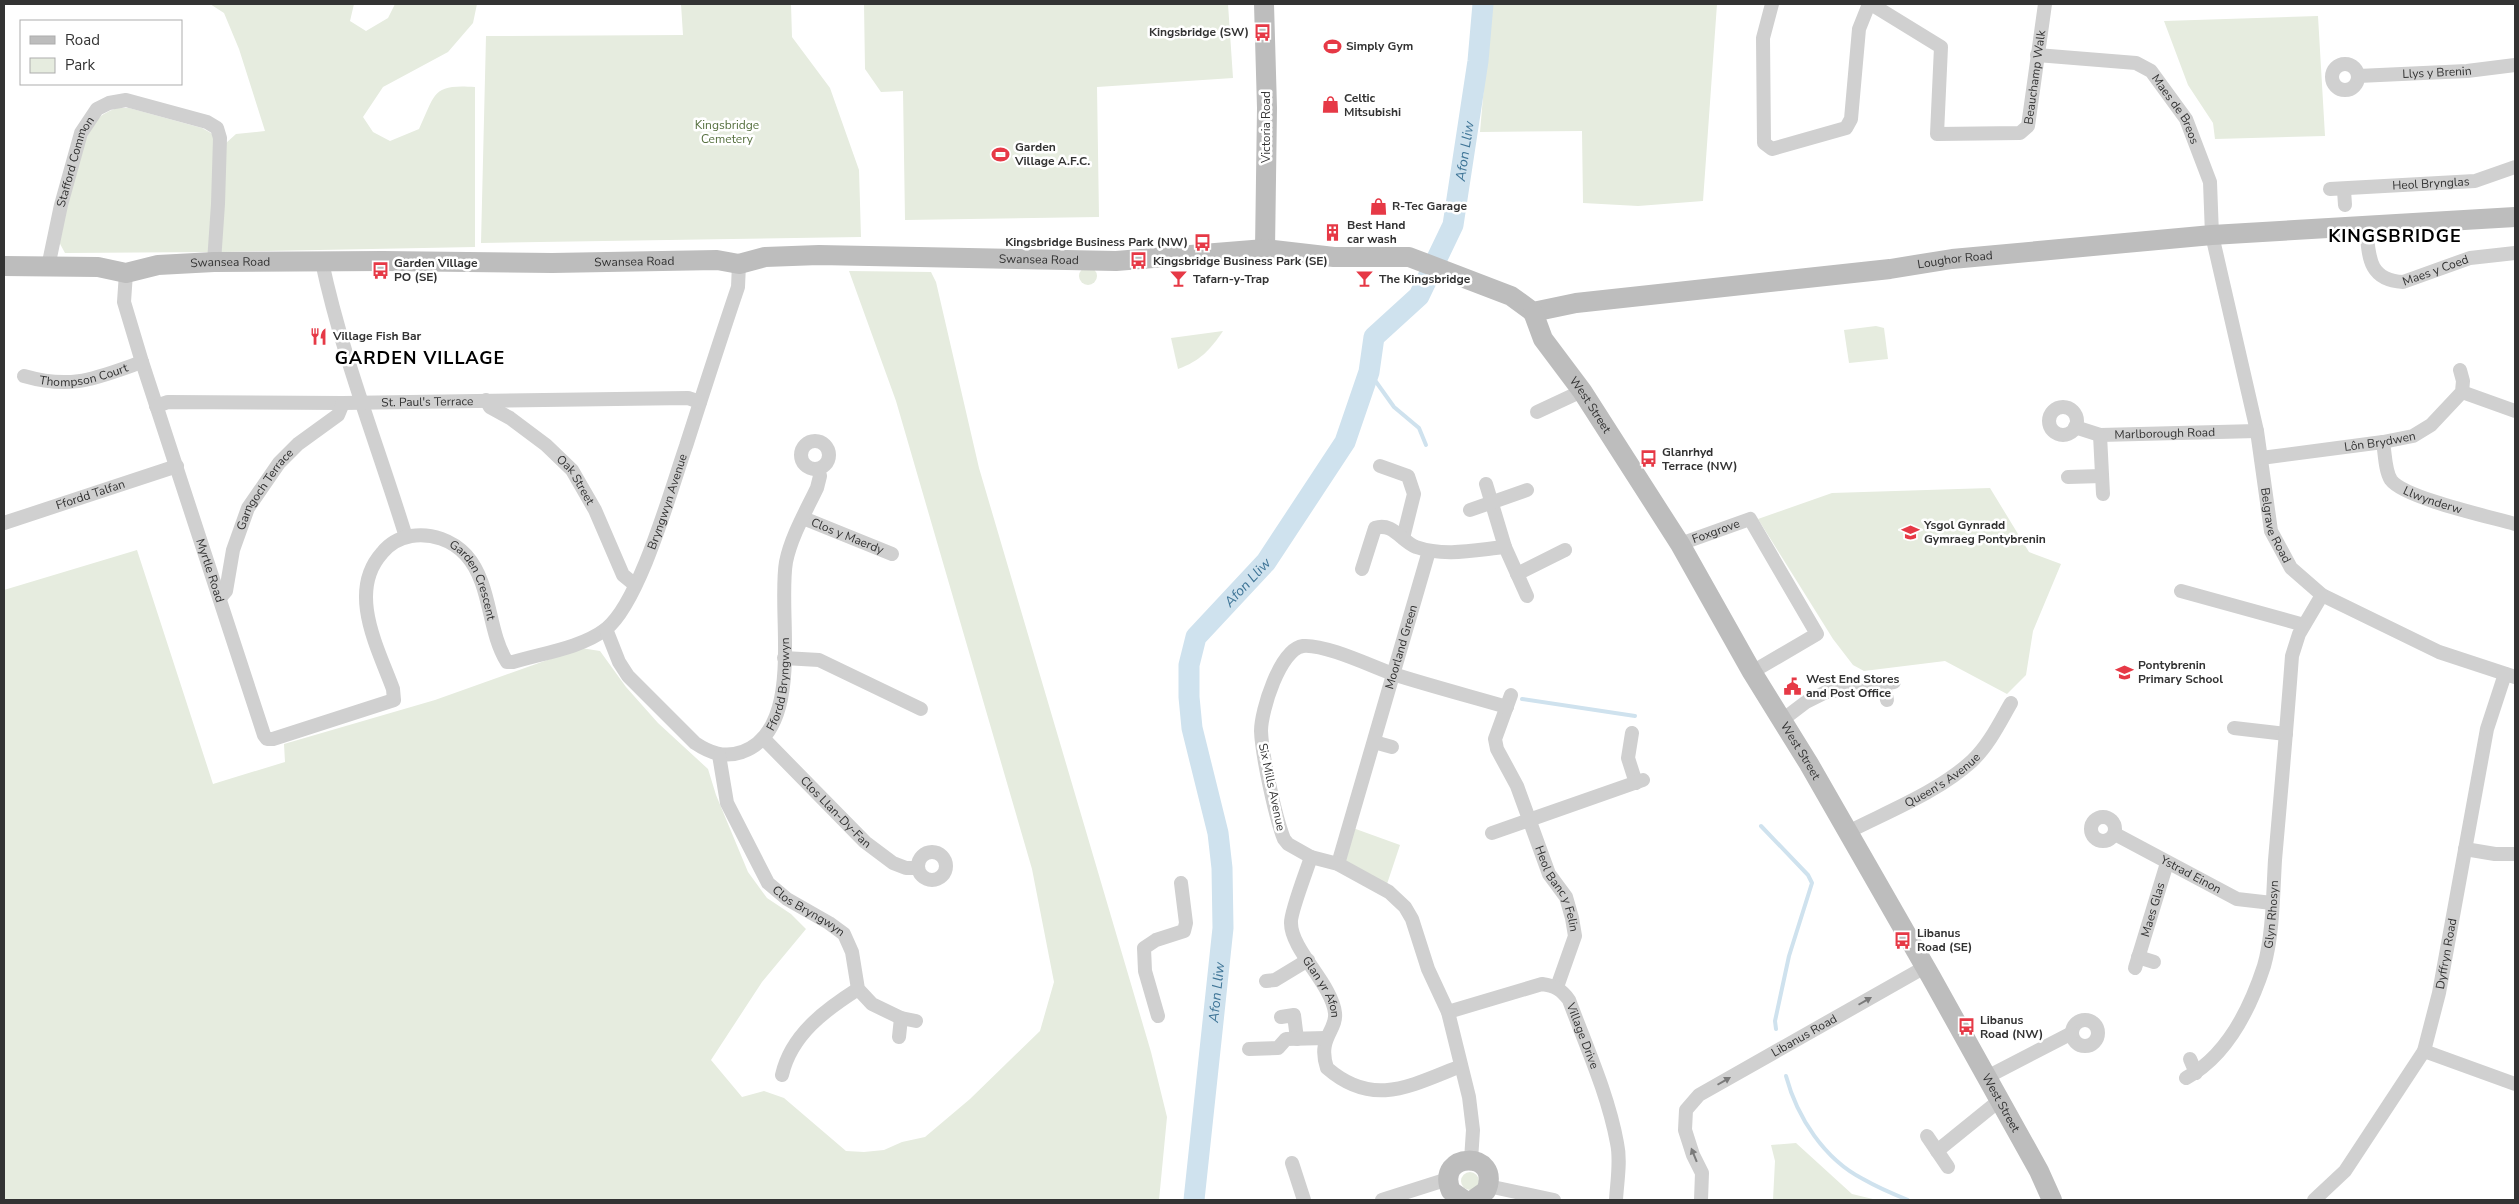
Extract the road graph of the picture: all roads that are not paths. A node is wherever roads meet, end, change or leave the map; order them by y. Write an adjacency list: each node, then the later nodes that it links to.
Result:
1 (1264, 4): 13 (main road, Victoria Road)
2 (1772, 4): 3 (street, Beauchamp Walk)
3 (1870, 4): 5 (street, Beauchamp Walk)
4 (2045, 4): 5 (street, Beauchamp Walk)
5 (2037, 56): 12 (street, Maes de Breos)
6 (2515, 65): 7 (street, Llys y Brenin)
7 (2358, 76)
8 (2515, 167): 9 (street, Heol Brynglas)
9 (2345, 205)
10 (2515, 217): 11 (main road, Loughor Road)
11 (2366, 226): 12 (main road, Loughor Road); 14 (street, Maes y Coed)
12 (2212, 235): 21 (main road, Loughor Road); 35 (street, Belgrave Road)
13 (1265, 249): 17 (main road, Swansea Road); 21 (main road, Swansea Road)
14 (2515, 253)
15 (214, 262): 16 (main road, Swansea Road); 19 (street, Stafford Common); 20 (main road, Swansea Road)
16 (322, 262): 17 (main road, Swansea Road); 28 (street)
17 (739, 264): 29 (street, Bryngwyn Avenue)
18 (4, 266): 19 (main road, Swansea Road)
19 (48, 267): 20 (main road, Swansea Road)
20 (126, 272): 22 (street, Myrtle Road)
21 (1533, 312): 25 (main road, West Street)
22 (142, 362): 24 (street, Thompson Court); 31 (street, Myrtle Road)
23 (2460, 370): 26 (street)
24 (24, 376)
25 (1582, 390): 33 (street); 54 (main road, West Street)
26 (2462, 392): 32 (street); 37 (street, Lôn Brydwen)
27 (486, 400): 28 (street, St. Paul's Terrace); 29 (street, St. Paul's Terrace); 61 (street, Oak Street)
28 (362, 402): 30 (street, St. Paul's Terrace); 52 (street)
29 (700, 402): 61 (street, Bryngwyn Avenue)
30 (343, 403): 31 (street, St. Paul's Terrace); 65 (street, Garngoch Terrace)
31 (156, 406): 39 (street, Myrtle Road)
32 (2515, 411)
33 (1537, 412)
34 (2075, 427): 36 (street, Marlborough Road)
35 (2257, 431): 36 (street, Marlborough Road); 38 (street, Belgrave Road)
36 (2100, 435): 42 (street)
37 (2383, 442): 38 (street, Lôn Brydwen); 51 (street, Llwynderw)
38 (2261, 458): 63 (street, Belgrave Road)
39 (178, 466): 50 (street, Ffordd Talfan); 65 (street, Myrtle Road)
40 (1380, 466): 53 (street)
41 (818, 469): 49 (street, Ffordd Bryngwyn)
42 (2102, 476): 43 (street); 46 (street)
43 (2068, 477)
44 (1486, 484): 47 (street)
45 (1527, 490): 47 (street)
46 (2103, 494)
47 (1491, 502): 48 (street); 55 (street)
48 (1470, 510)
49 (803, 518): 58 (street, Clos y Maerdy); 68 (street, Ffordd Bryngwyn)
50 (4, 523)
51 (2515, 524)
52 (406, 538): 69 (street, Garden Crescent); 73 (street, Garden Crescent)
53 (1403, 538): 57 (street); 59 (street)
54 (1680, 544): 70 (main road, West Street); 70 (street, Foxgrove)
55 (1505, 548): 57 (street); 60 (street)
56 (1565, 550): 60 (street)
57 (1429, 551): 71 (street, Moorland Green)
58 (892, 554)
59 (1362, 569)
60 (1517, 574): 64 (street)
61 (634, 584): 67 (street, Bryngwyn Avenue)
62 (2181, 590): 66 (street)
63 (2322, 595): 66 (street, Glyn Rhosyn); 72 (street, Belgrave Road)
64 (1527, 596)
65 (220, 598): 73 (street, Myrtle Road)
66 (2304, 625): 81 (street, Glyn Rhosyn)
67 (606, 628): 69 (street, Bryngwyn Avenue); 85 (street)
68 (784, 658): 77 (street); 82 (street, Ffordd Bryngwyn)
69 (507, 662)
70 (1752, 672): 78 (main road, West Street)
71 (1395, 674): 75 (street, Six Mills Avenue); 83 (street, Moorland Green); 92 (street, Six Mills Avenue)
72 (2510, 676): 90 (street, Dyffryn Road)
73 (394, 700)
74 (1887, 700): 78 (street)
75 (1509, 701): 86 (street, Heol Banc y Felin)
76 (2011, 703): 87 (street, Queen's Avenue)
77 (922, 709)
78 (1781, 720): 87 (main road, West Street)
79 (2234, 728): 81 (street)
80 (1632, 734): 86 (street)
81 (2286, 734): 97 (street, Glyn Rhosyn)
82 (763, 738): 85 (street, Ffordd Bryngwyn); 95 (street, Clos Llan-Dy-Fan)
83 (1374, 742): 84 (street); 94 (street, Moorland Green)
84 (1392, 747)
85 (719, 754): 103 (street, Clos Bryngwyn)
86 (1528, 821): 88 (street); 102 (street, Heol Banc y Felin)
87 (1848, 832): 100 (main road, West Street)
88 (1492, 833)
89 (2115, 834): 93 (street, Ystrad Einon)
90 (2465, 849): 91 (street); 114 (street, Dyffryn Road)
91 (2515, 854)
92 (1311, 857): 94 (street, Six Mills Avenue); 98 (street, Glan yr Afon)
93 (2167, 863): 97 (street, Ystrad Einon); 99 (street, Maes Glas)
94 (1338, 864): 104 (street, Six Mills Avenue)
95 (918, 868)
96 (1181, 883): 105 (street)
97 (2272, 903): 115 (street, Glyn Rhosyn)
98 (1308, 960): 101 (street); 111 (street, Glan yr Afon)
99 (2154, 962)
100 (1925, 967): 118 (main road, West Street); 134 (street, Libanus Road, one-way to 100)
101 (1266, 981)
102 (1557, 987): 104 (street); 133 (street, Village Drive)
103 (858, 988): 107 (street); 117 (street)
104 (1448, 1012): 116 (street, Six Mills Avenue)
105 (1158, 1016)
106 (1281, 1016): 112 (street)
107 (901, 1018): 108 (street); 110 (street)
108 (916, 1021)
109 (2072, 1033): 118 (street)
110 (899, 1037)
111 (1326, 1038): 112 (street); 116 (street, Glan yr Afon)
112 (1297, 1039): 113 (street)
113 (1248, 1049)
114 (2424, 1051): 119 (street); 136 (street, Dyffryn Road)
115 (2190, 1059)
116 (1461, 1066): 123 (street, Six Mills Avenue)
117 (782, 1075)
118 (1987, 1077): 120 (main road, West Street)
119 (2515, 1084)
120 (2000, 1100): 122 (street); 135 (main road, West Street)
121 (1927, 1136): 122 (street)
122 (1937, 1151): 125 (street)
123 (1471, 1160): 126 (main road); 127 (main road)
124 (1292, 1163): 128 (street)
125 (1948, 1167)
126 (1448, 1179): 129 (street); 130 (main road)
127 (1488, 1186): 131 (main road); 132 (street)
128 (1304, 1200)
129 (1382, 1200)
130 (1464, 1200)
131 (1473, 1200)
132 (1554, 1200)
133 (1616, 1200)
134 (1701, 1200)
135 (2052, 1200)
136 (2314, 1200)

